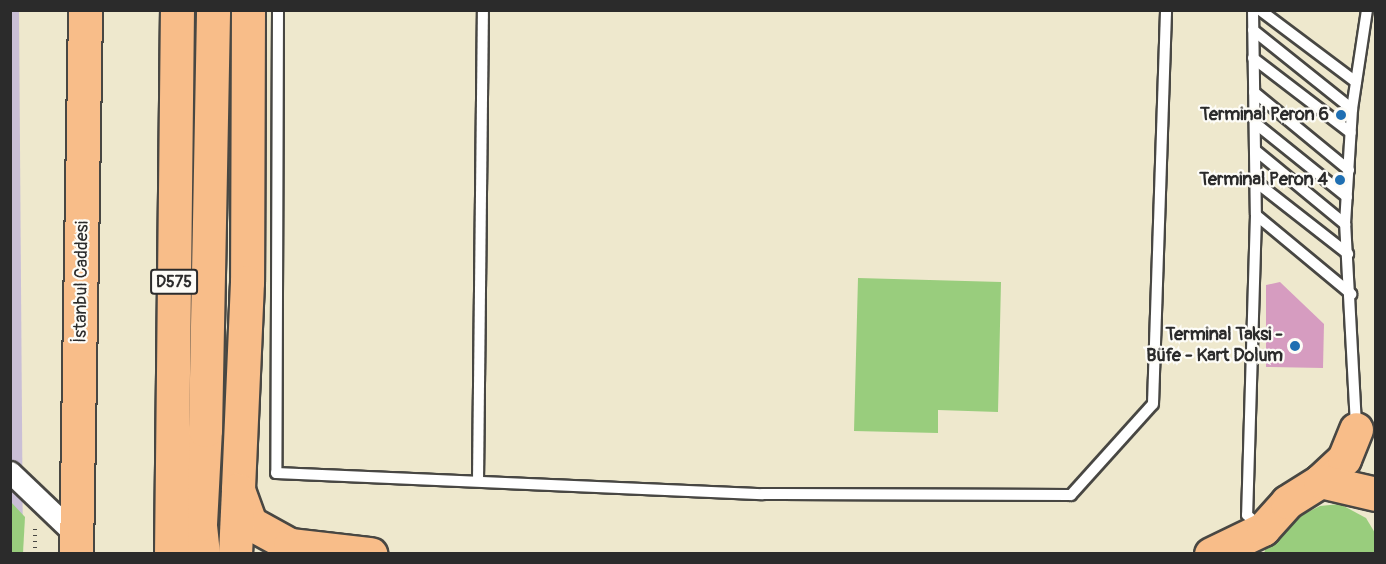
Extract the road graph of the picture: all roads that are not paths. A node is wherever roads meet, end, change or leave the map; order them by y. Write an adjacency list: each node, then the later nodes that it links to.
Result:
1 (85, 10): 34 (main road, İstanbul Caddesi)
2 (177, 10): 35 (main road, D575)
3 (213, 10): 36 (main road)
4 (248, 10): 31 (main road)
5 (278, 10): 28 (lane)
6 (483, 10): 28 (lane)
7 (1166, 10): 28 (lane)
8 (1253, 10): 11 (lane)
9 (1260, 10): 13 (lane)
10 (1367, 10): 13 (lane)
11 (1253, 30): 12 (lane); 15 (lane)
12 (1254, 58): 14 (lane); 17 (lane)
13 (1356, 82): 15 (lane)
14 (1254, 92): 16 (lane); 19 (lane)
15 (1352, 109): 17 (lane)
16 (1255, 123): 18 (lane); 21 (lane)
17 (1351, 134): 19 (lane)
18 (1255, 150): 20 (lane); 23 (lane)
19 (1349, 170): 21 (lane)
20 (1256, 182): 22 (lane); 24 (lane)
21 (1347, 197): 23 (lane)
22 (1256, 215): 25 (lane); 33 (lane)
23 (1345, 224): 24 (lane)
24 (1348, 254): 25 (lane)
25 (1351, 294): 26 (lane)
26 (1356, 429): 29 (main road); 30 (main road)
27 (10, 472): 34 (street)
28 (478, 481)
29 (1320, 482): 32 (main road); 33 (main road)
30 (1376, 484)
31 (238, 490): 37 (main road); 38 (main road)
32 (1376, 495)
33 (1258, 541): 39 (main road)
34 (76, 544)
35 (171, 554)
36 (203, 554)
37 (235, 554)
38 (370, 554)
39 (1211, 554)

